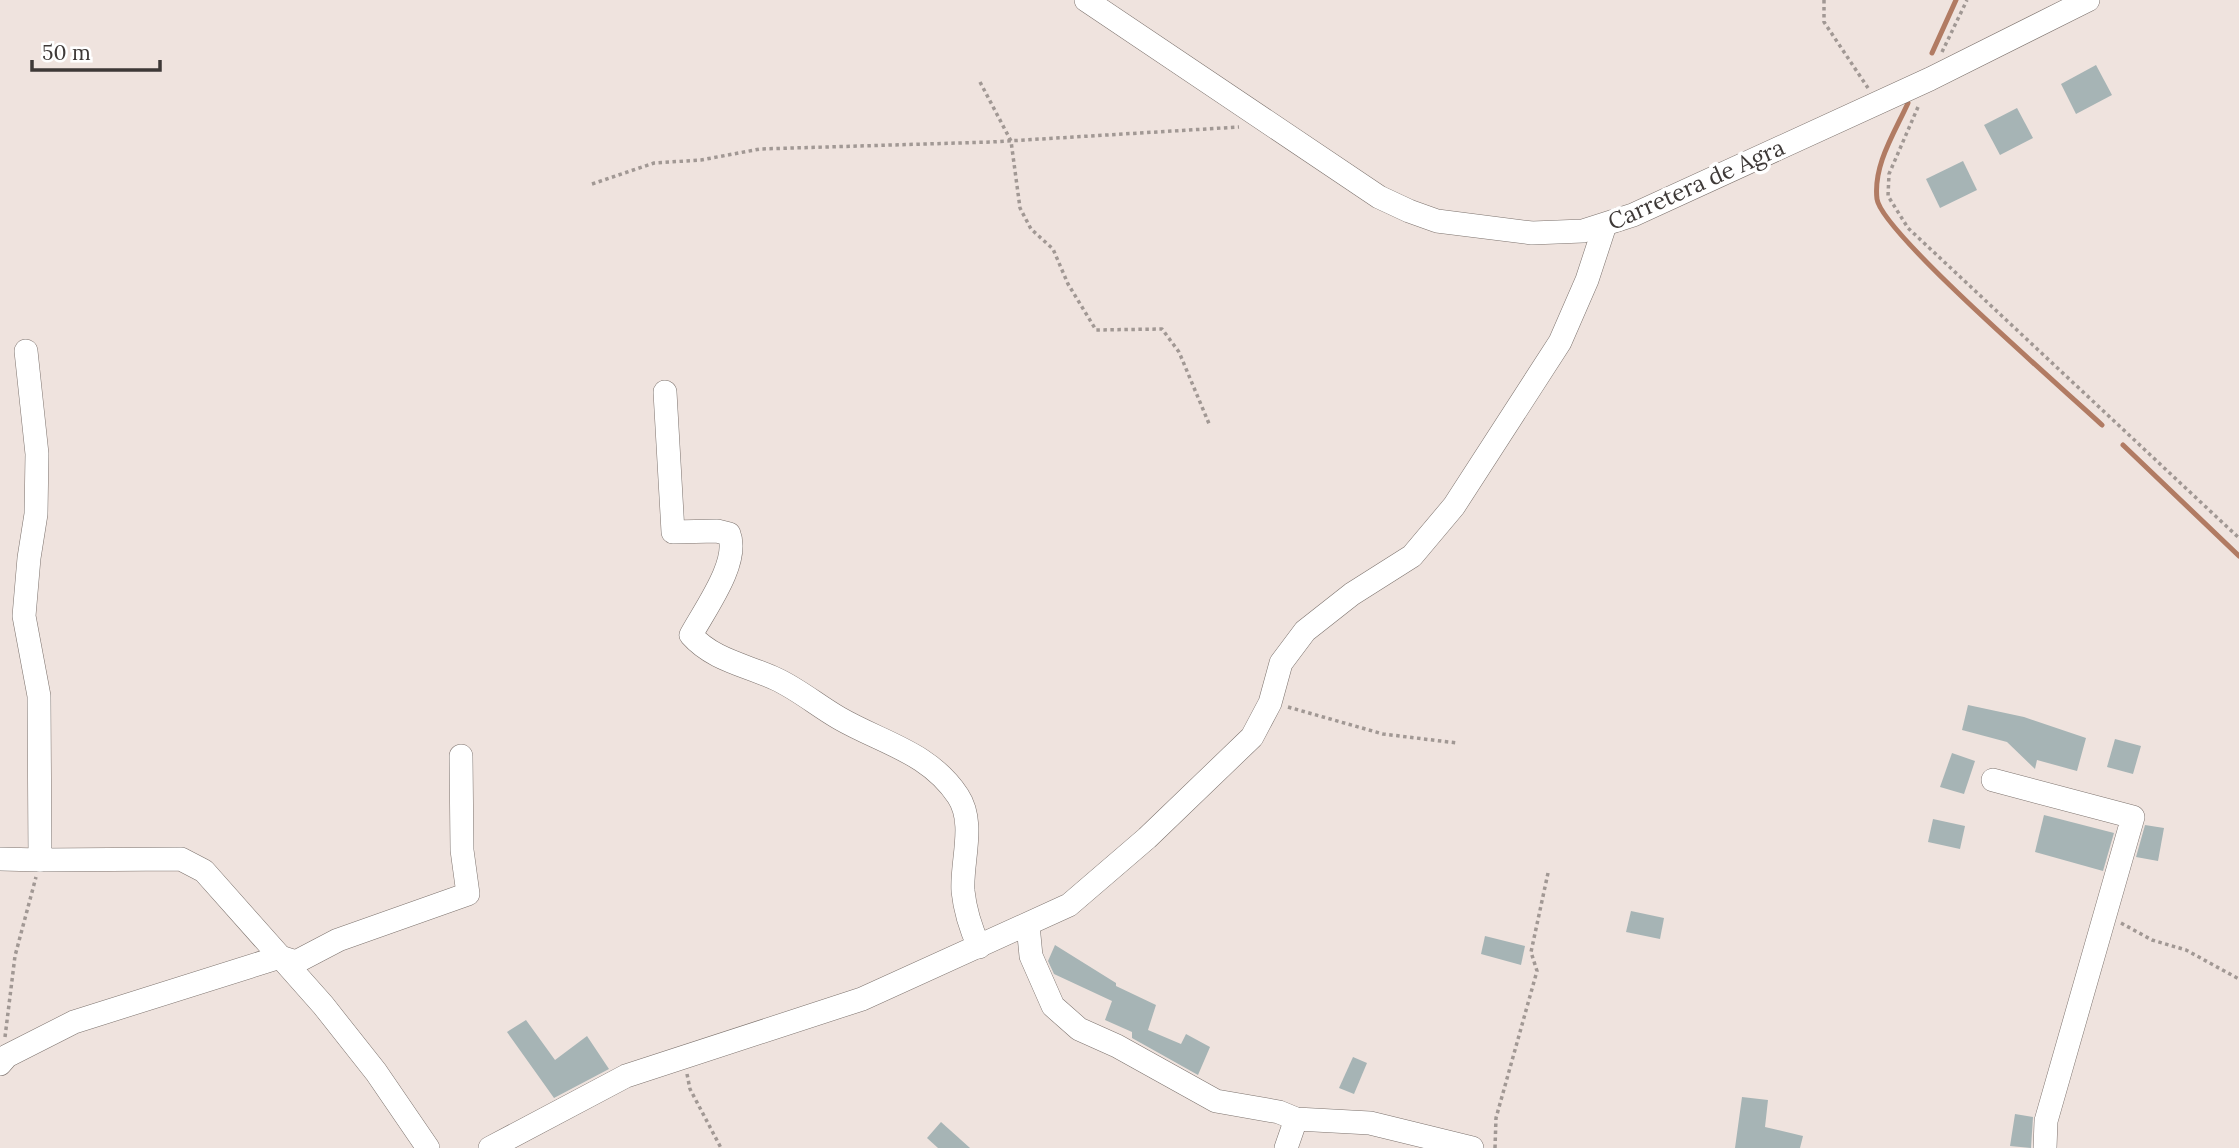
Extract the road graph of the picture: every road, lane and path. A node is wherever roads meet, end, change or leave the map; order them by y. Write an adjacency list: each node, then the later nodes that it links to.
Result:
1 (1086, 0): 8 (street, Carretera de Agra)
2 (1824, 0): 7 (path)
3 (1967, 0): 5 (path)
4 (2088, 0): 5 (street, Carretera de Agra)
5 (1930, 79): 7 (street, Carretera de Agra); 15 (path)
6 (980, 82): 9 (path)
7 (1877, 101): 11 (street, Carretera de Agra)
8 (1273, 123): 9 (path); 11 (street, Carretera de Agra)
9 (1011, 141): 10 (path); 14 (path)
10 (592, 184)
11 (1605, 225): 16 (street)
12 (26, 351): 21 (street)
13 (665, 392): 25 (street)
14 (1210, 426)
15 (2239, 538)
16 (1270, 703): 17 (path); 24 (street)
17 (1457, 743)
18 (461, 755): 26 (street)
19 (1993, 780): 23 (street)
20 (0, 859): 21 (street)
21 (40, 860): 26 (street); 29 (path)
22 (1548, 873): 36 (path)
23 (2105, 915): 27 (path); 37 (street)
24 (1028, 925): 25 (street); 30 (street)
25 (979, 947): 28 (street)
26 (280, 957): 29 (street); 31 (street)
27 (2239, 978)
28 (697, 1052): 32 (street); 33 (path)
29 (4, 1060)
30 (1296, 1119): 34 (street); 35 (street)
31 (428, 1148)
32 (490, 1148)
33 (721, 1148)
34 (1286, 1148)
35 (1472, 1148)
36 (1495, 1148)
37 (2045, 1148)

